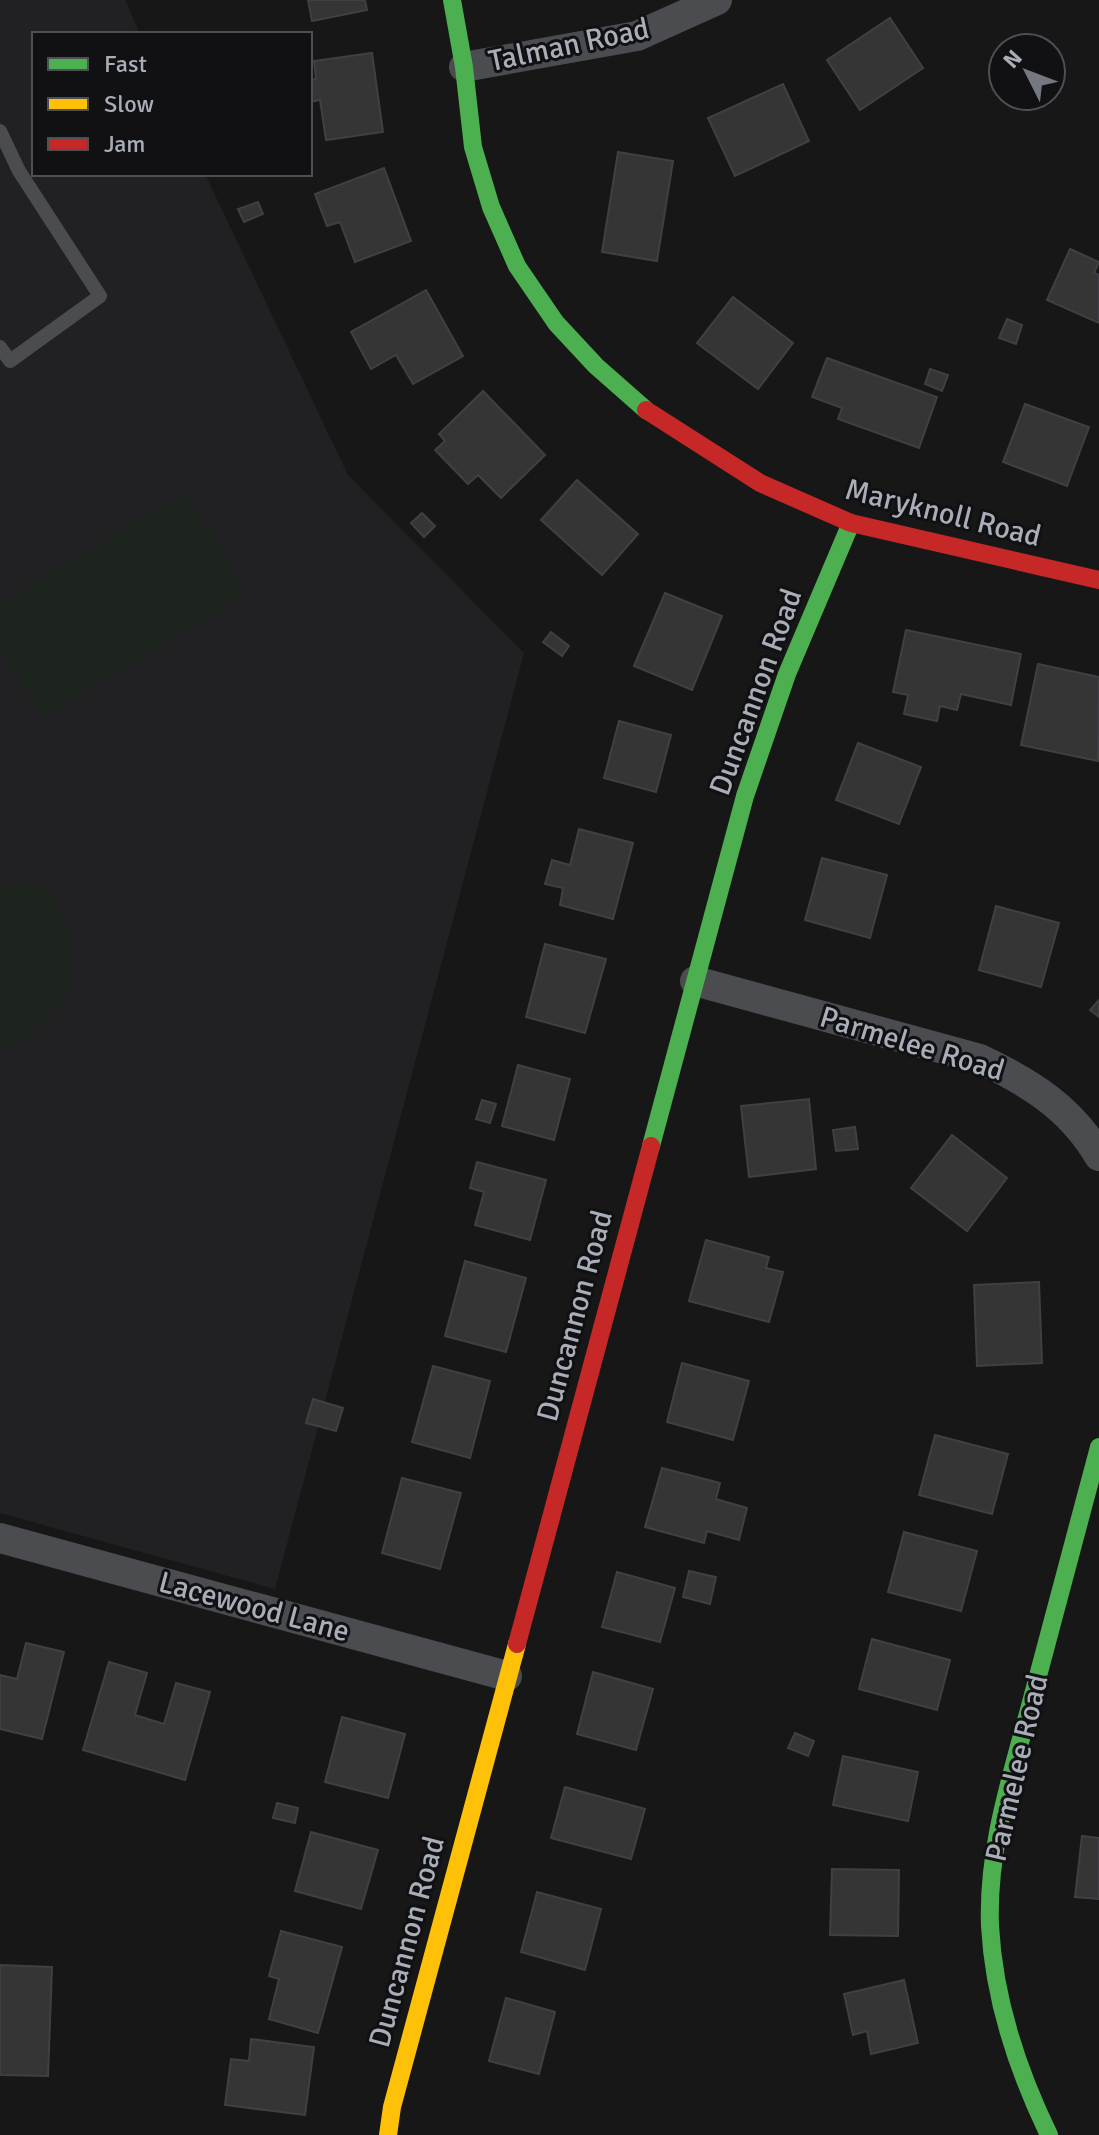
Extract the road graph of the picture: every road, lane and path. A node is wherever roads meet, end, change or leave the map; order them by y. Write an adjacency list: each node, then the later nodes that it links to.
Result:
1 (452, 0): 3 (street, Maryknoll Road)
2 (717, 0): 3 (street, Talman Road)
3 (464, 67): 7 (street, Maryknoll Road)
4 (0, 131): 6 (lane)
5 (0, 347): 6 (lane)
6 (5, 365)
7 (851, 523): 8 (street, Maryknoll Road); 9 (street, Duncannon Road)
8 (1099, 580)
9 (695, 981): 10 (street, Parmelee Road); 13 (street, Duncannon Road)
10 (1099, 1156)
11 (1099, 1447): 15 (street, Parmelee Road)
12 (0, 1538): 13 (street, Lacewood Lane)
13 (507, 1676): 14 (street, Duncannon Road)
14 (388, 2135)
15 (1049, 2135)

